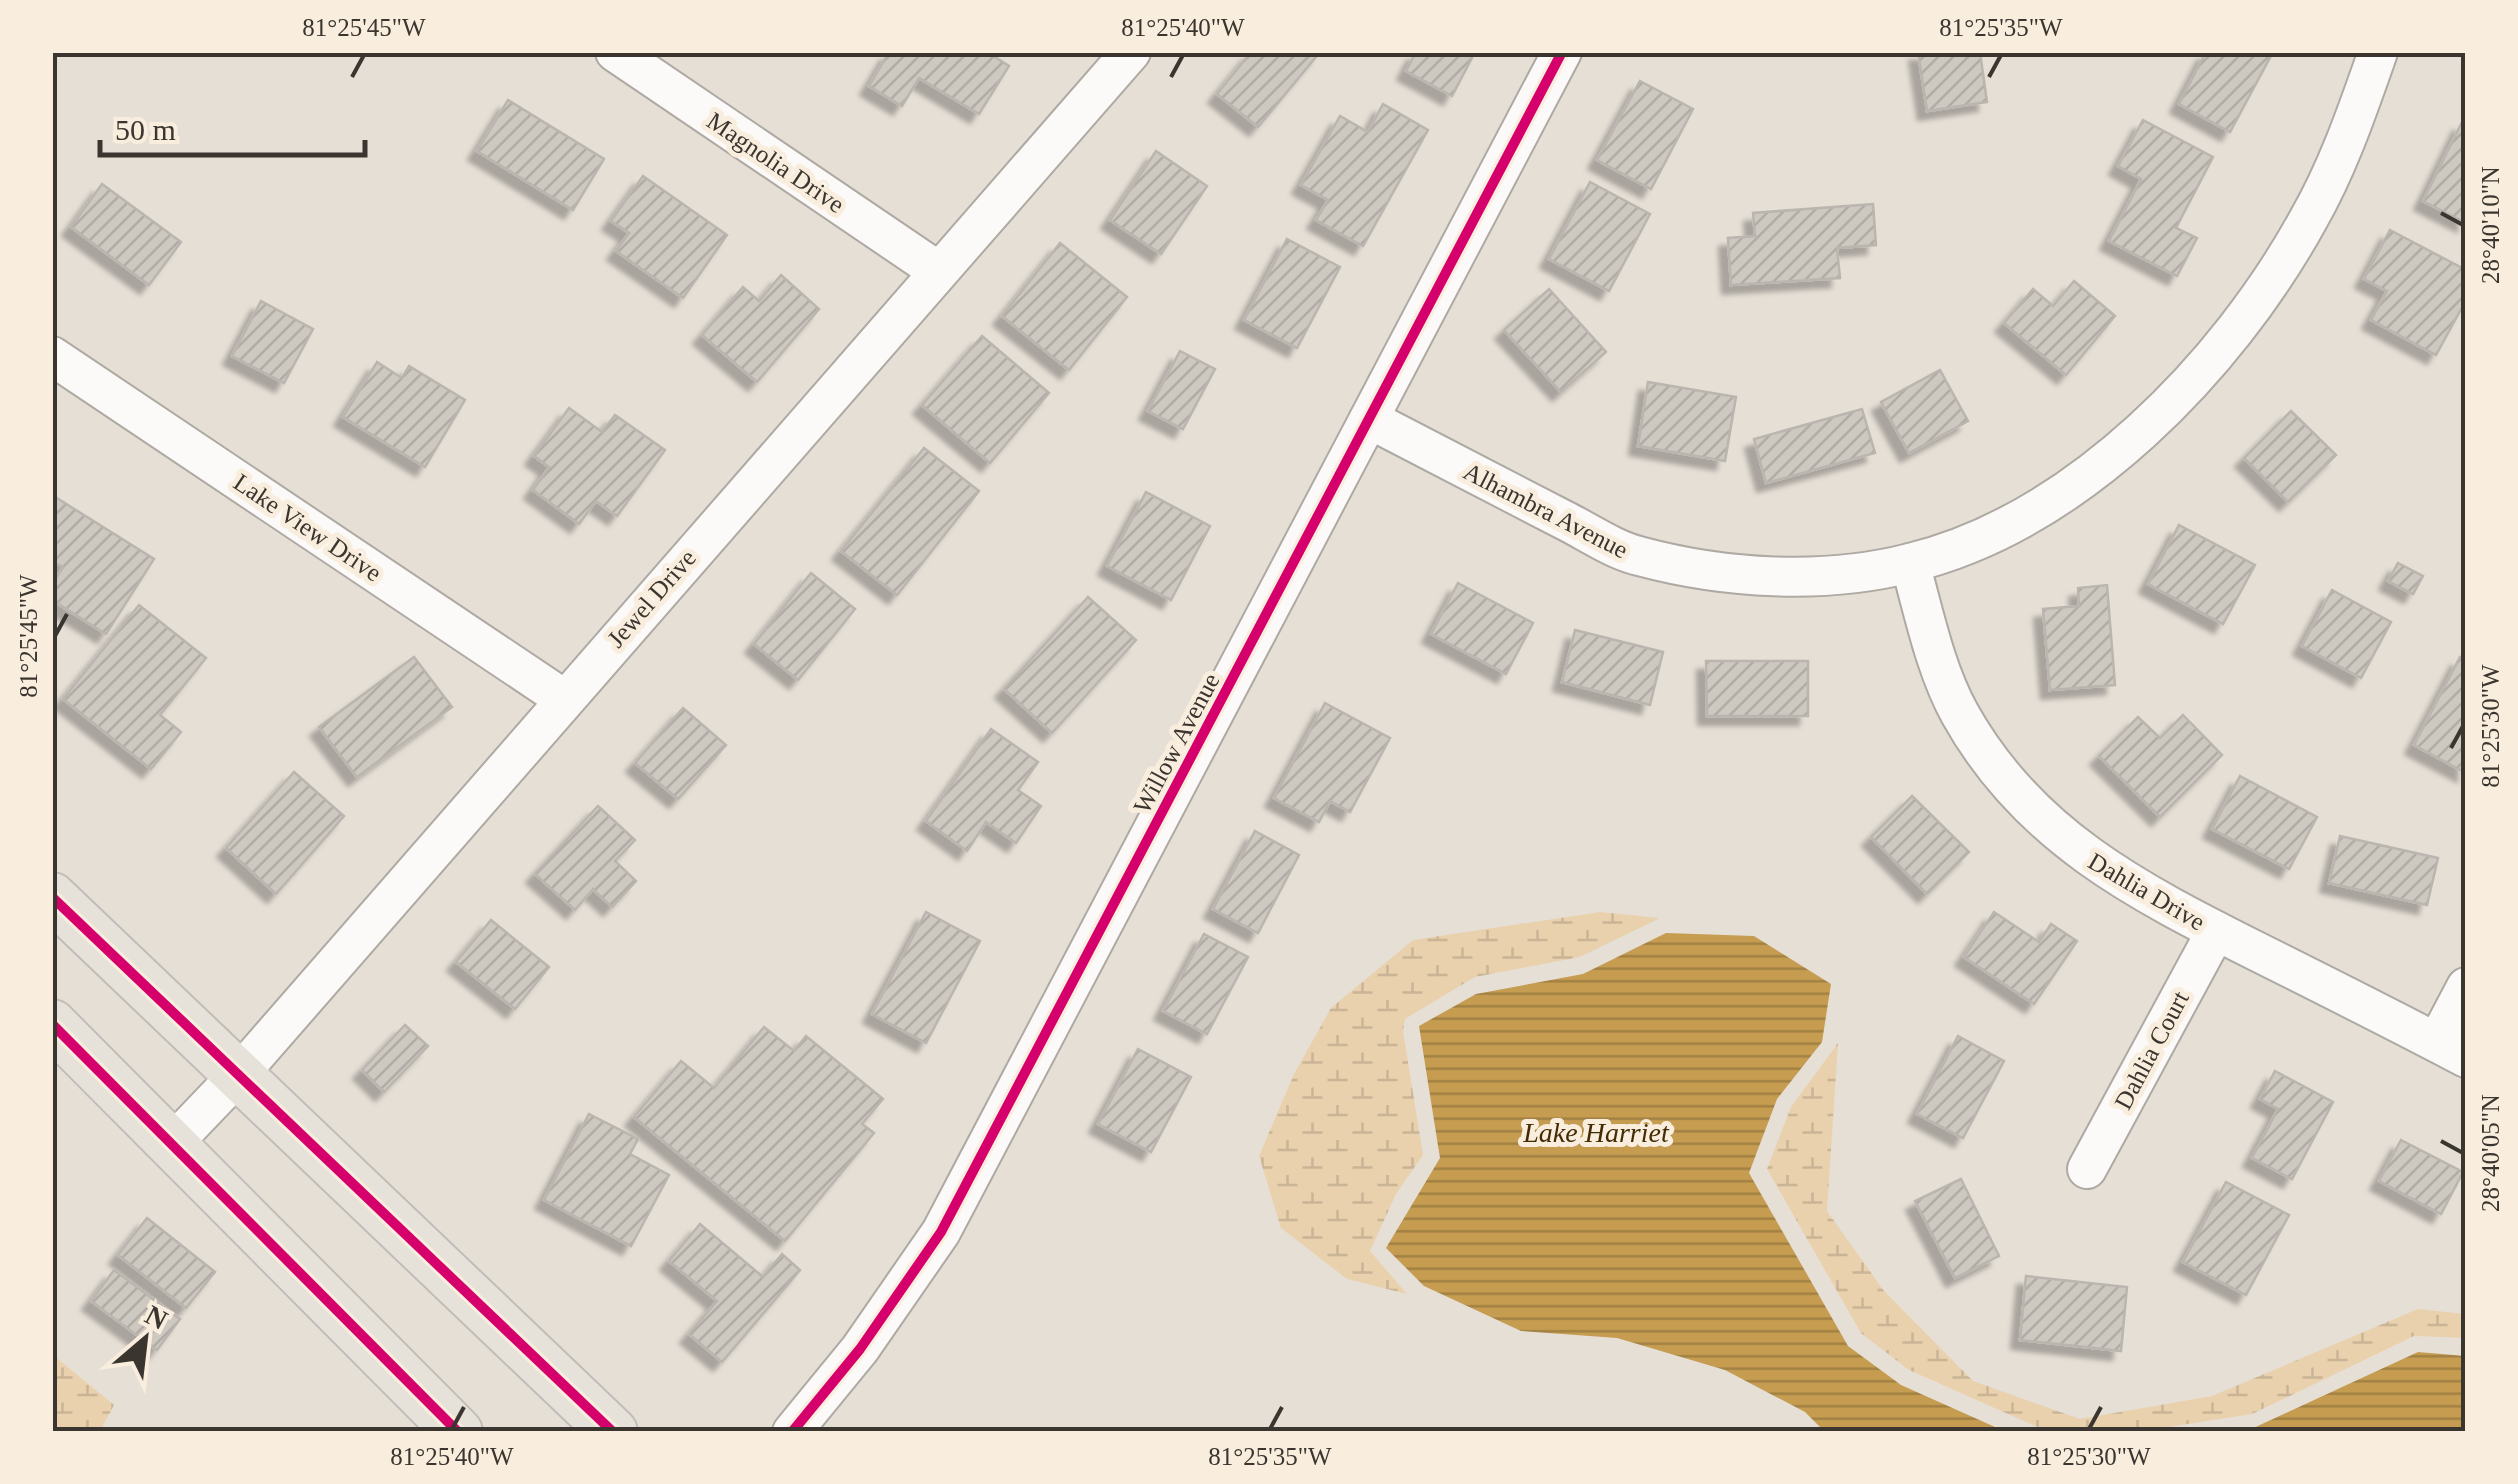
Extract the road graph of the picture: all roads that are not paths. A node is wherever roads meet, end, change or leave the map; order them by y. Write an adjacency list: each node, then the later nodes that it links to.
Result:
1 (615, 52): 5 (street, Magnolia Drive)
2 (1131, 52): 5 (street, Jewel Drive)
3 (1562, 52): 7 (street, Willow Avenue)
4 (2378, 52): 8 (street, Alhambra Avenue)
5 (938, 270): 9 (street, Jewel Drive)
6 (52, 356): 9 (street, Lake View Drive)
7 (1369, 419): 8 (street, Alhambra Avenue); 20 (street, Willow Avenue)
8 (1910, 563): 11 (street, Dahlia Drive)
9 (564, 698): 15 (street, Jewel Drive)
10 (52, 897): 15 (main road)
11 (2216, 931): 14 (street, Dahlia Drive); 17 (street, Dahlia Court)
12 (2466, 988): 14 (street)
13 (52, 1024): 16 (main road)
14 (2451, 1050)
15 (240, 1074): 16 (street, Jewel Drive); 19 (main road)
16 (172, 1144): 18 (main road)
17 (2087, 1169)
18 (458, 1432)
19 (613, 1432)
20 (792, 1432)

